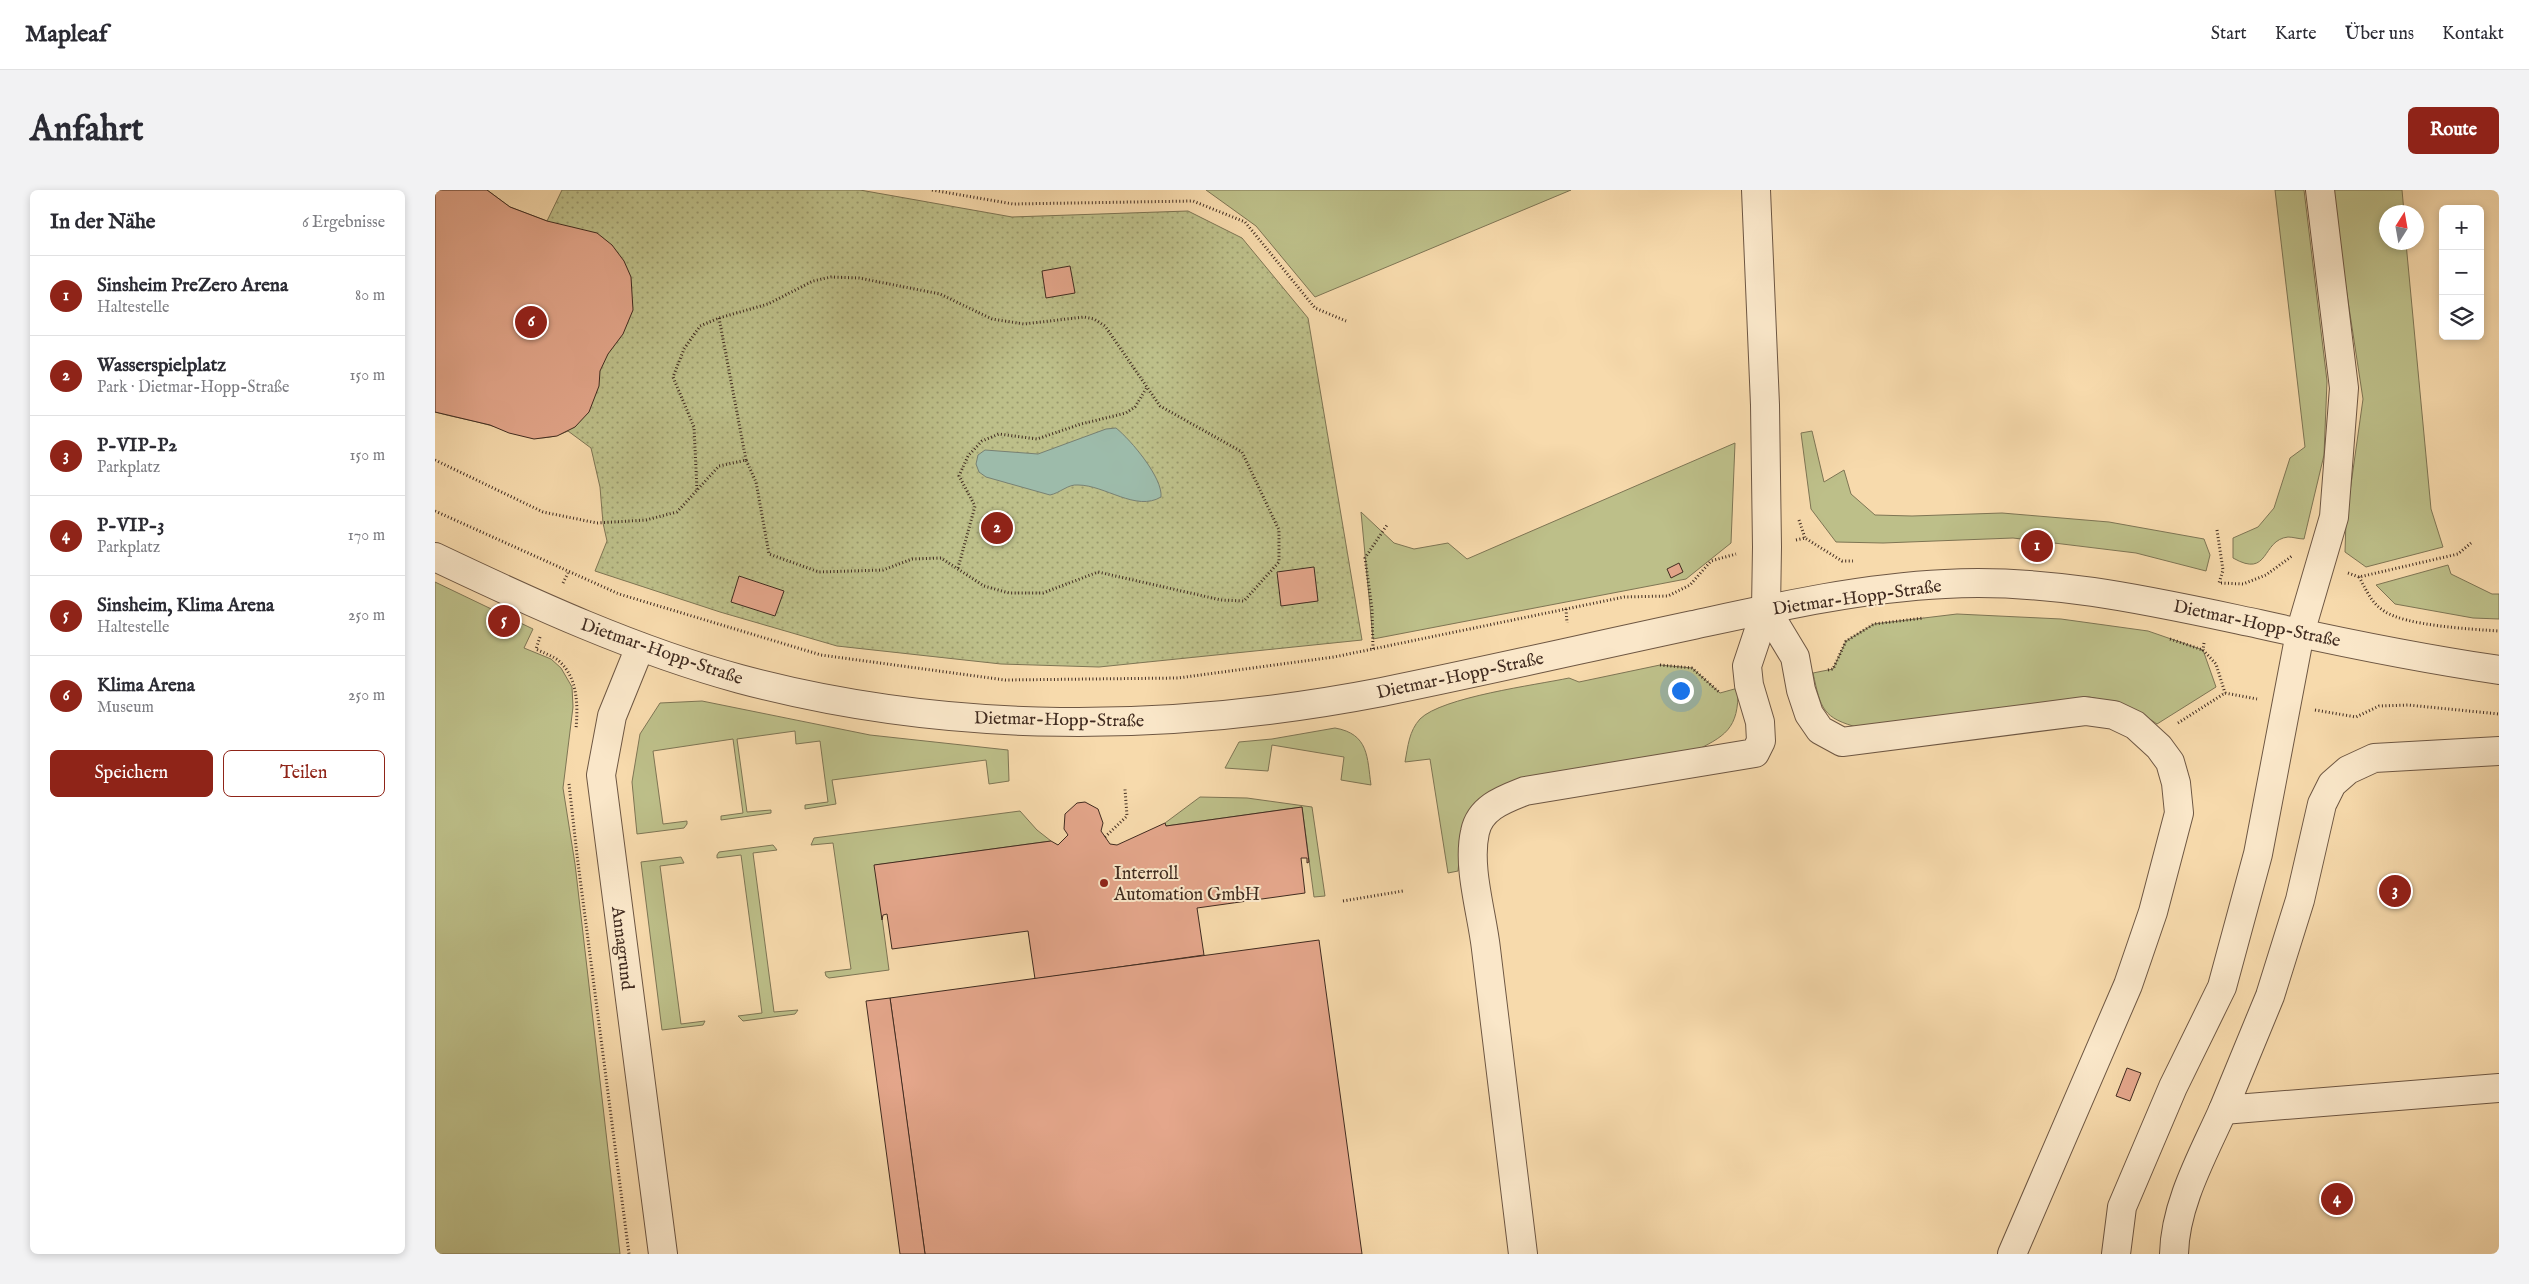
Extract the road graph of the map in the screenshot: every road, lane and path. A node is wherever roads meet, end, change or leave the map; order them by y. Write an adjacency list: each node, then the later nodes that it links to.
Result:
1 (932, 190): 5 (path)
2 (1757, 190): 13 (street)
3 (2320, 190): 16 (street)
4 (719, 318): 6 (path); 8 (path); 9 (path)
5 (1346, 322)
6 (1147, 387): 17 (path); 17 (path)
7 (435, 460): 9 (path)
8 (746, 460): 9 (path); 17 (path)
9 (697, 490)
10 (435, 511): 27 (path)
11 (1387, 525): 27 (path)
12 (2471, 543): 18 (path)
13 (1767, 547): 15 (path); 20 (path); 21 (street)
14 (435, 557): 26 (street, Dietmar-Hopp-Straße)
15 (1859, 560)
16 (2321, 563): 18 (path); 19 (path); 24 (street)
17 (958, 568)
18 (2359, 577): 23 (path)
19 (2210, 581)
20 (1566, 609): 27 (path); 29 (path)
21 (1766, 609): 24 (street, Dietmar-Hopp-Straße); 29 (street, Dietmar-Hopp-Straße); 32 (street); 33 (street)
22 (1929, 618): 32 (path)
23 (2499, 631)
24 (2300, 633): 31 (street, Dietmar-Hopp-Straße); 34 (street)
25 (2166, 637): 28 (path)
26 (640, 647): 29 (street, Dietmar-Hopp-Straße); 44 (street, Annagrund)
27 (1373, 649)
28 (2203, 650)
29 (1571, 651)
30 (1651, 667): 33 (path)
31 (2499, 670)
32 (1798, 677): 36 (street)
33 (1749, 685): 45 (street)
34 (2286, 706): 35 (path); 36 (path); 47 (street)
35 (2499, 714)
36 (2152, 740): 46 (street)
37 (2499, 751): 43 (street)
38 (1125, 789): 39 (path)
39 (1105, 837)
40 (1403, 891): 41 (path)
41 (1343, 901)
42 (2499, 1088): 43 (street)
43 (2223, 1110): 48 (street)
44 (663, 1254)
45 (1523, 1254)
46 (2013, 1254)
47 (2116, 1254)
48 (2174, 1254)

